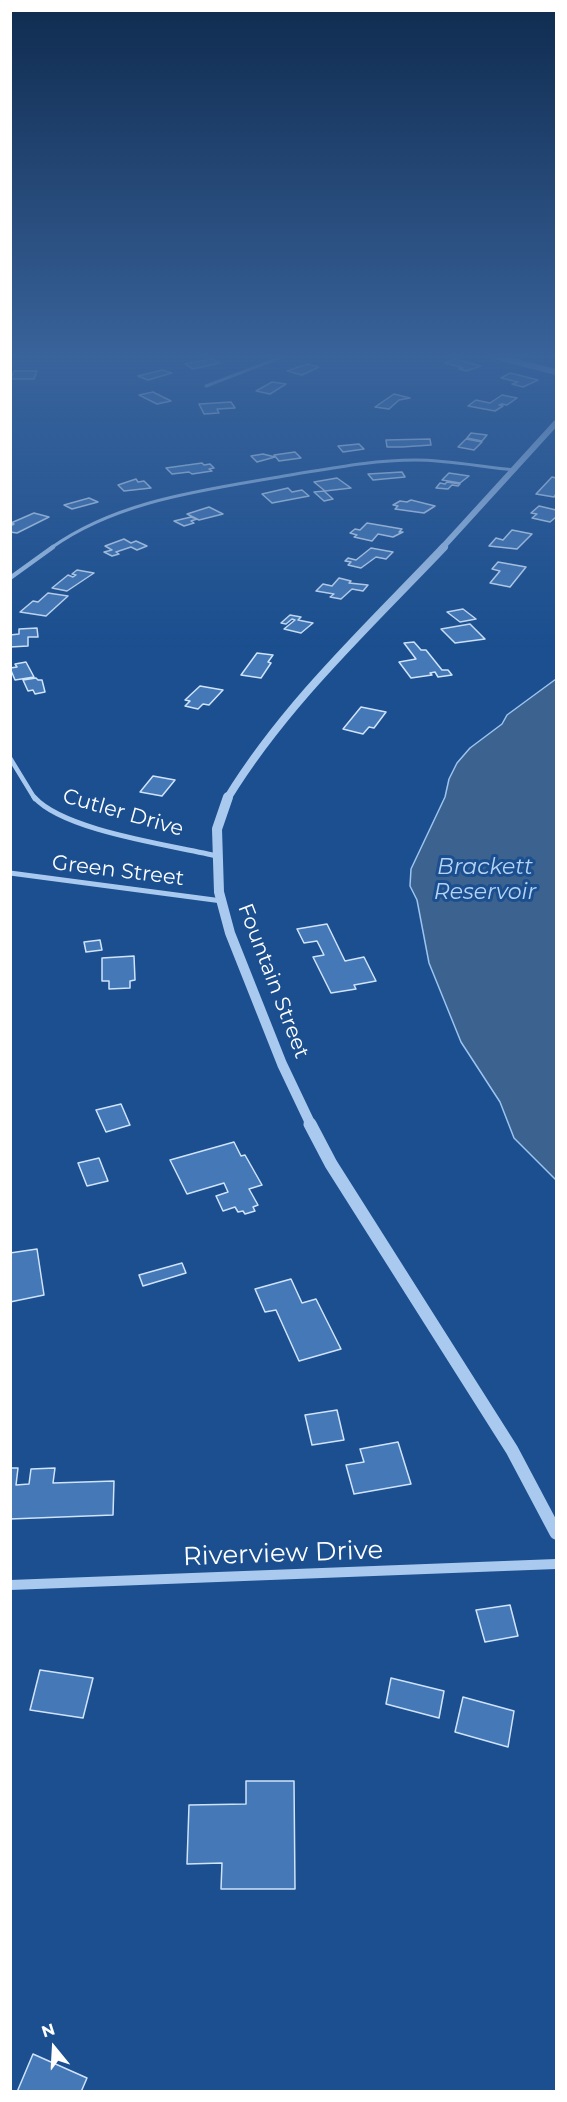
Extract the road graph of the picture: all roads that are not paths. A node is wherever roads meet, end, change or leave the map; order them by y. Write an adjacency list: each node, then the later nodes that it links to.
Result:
1 (530, 453): 2 (street, Fountain Street)
2 (515, 470): 3 (street); 5 (street, Fountain Street)
3 (10, 578)
4 (10, 758): 5 (street, Cutler Drive)
5 (217, 856): 7 (street, Fountain Street)
6 (10, 873): 7 (street, Green Street)
7 (222, 901): 8 (street, Fountain Street)
8 (556, 1533)
9 (556, 1564): 10 (street, Riverview Drive)
10 (10, 1586)

